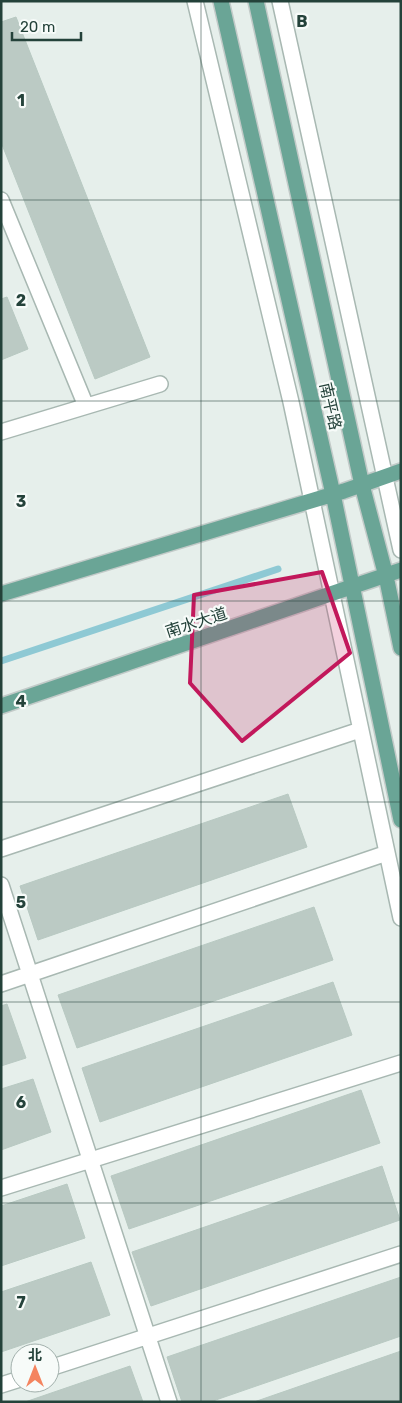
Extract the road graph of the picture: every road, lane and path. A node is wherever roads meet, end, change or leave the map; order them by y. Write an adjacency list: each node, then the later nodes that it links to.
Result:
1 (195, 1): 13 (street)
2 (221, 1): 12 (main road, 南平路)
3 (256, 1): 11 (main road, 南平路)
4 (280, 1): 10 (street)
5 (1, 200): 7 (street)
6 (160, 384): 7 (street)
7 (86, 406): 8 (street)
8 (1, 432)
9 (401, 471): 10 (main road)
10 (385, 477): 11 (main road); 14 (street)
11 (362, 485): 12 (main road); 16 (main road, 南平路)
12 (333, 494): 13 (main road); 17 (main road, 南平路)
13 (312, 501): 18 (main road); 19 (street)
14 (401, 550)
15 (401, 570): 16 (main road, 南水大道)
16 (386, 576): 17 (main road, 南水大道); 20 (main road, 南平路)
17 (351, 588): 19 (main road, 南水大道); 23 (main road, 南平路)
18 (1, 594)
19 (332, 595): 21 (main road, 南水大道); 22 (street)
20 (401, 648)
21 (1, 706)
22 (360, 730): 24 (street); 25 (street)
23 (401, 820)
24 (1, 849)
25 (387, 853): 27 (street); 28 (street)
26 (1, 885): 28 (street)
27 (401, 918)
28 (30, 974): 29 (street); 31 (street)
29 (1, 984)
30 (401, 1063): 31 (street)
31 (90, 1159): 32 (street); 34 (street)
32 (1, 1188)
33 (401, 1254): 34 (street)
34 (148, 1336): 35 (street); 36 (street)
35 (60, 1365)
36 (169, 1402)

